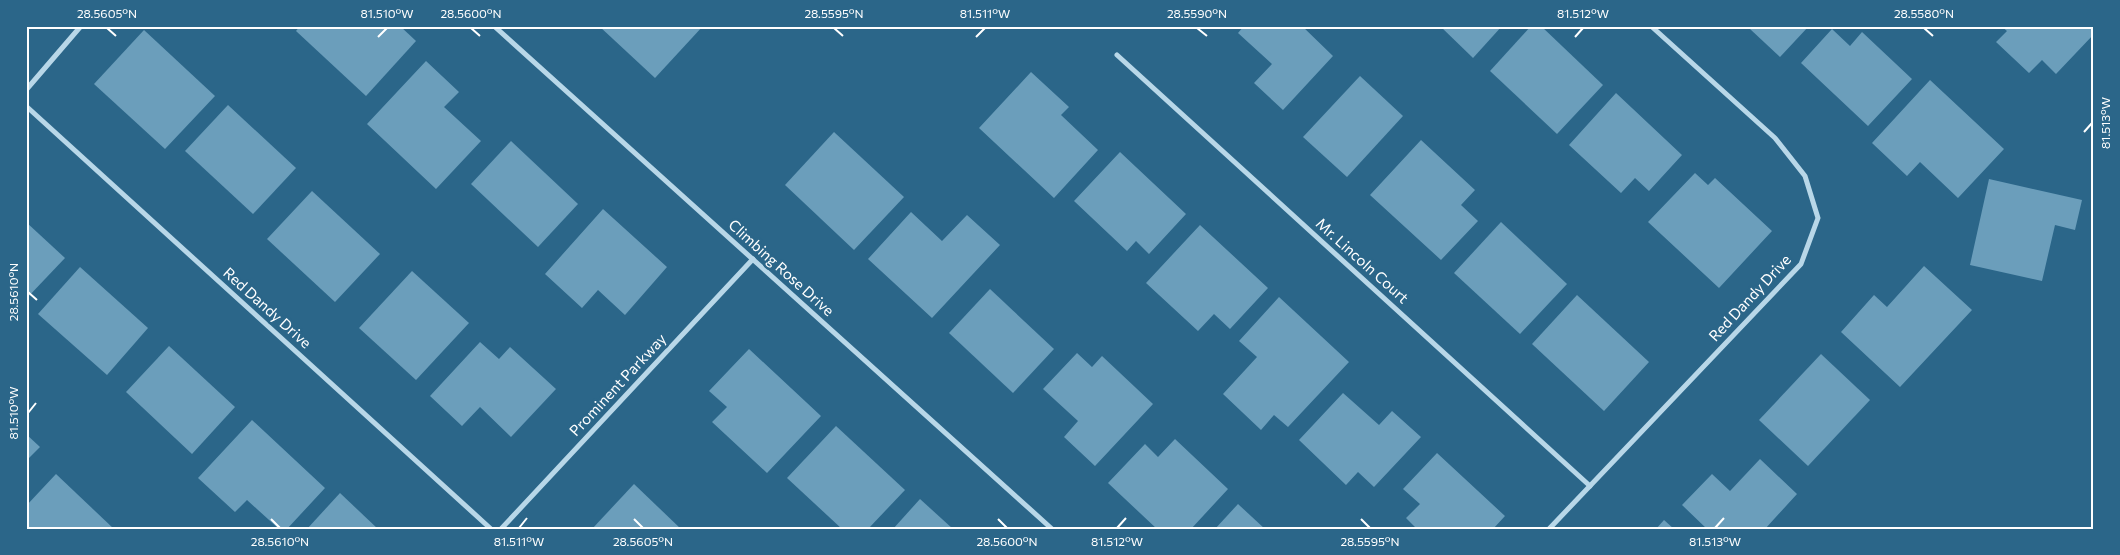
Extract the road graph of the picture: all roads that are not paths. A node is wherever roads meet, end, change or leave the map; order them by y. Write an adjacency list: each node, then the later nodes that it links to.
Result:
1 (81, 26): 5 (street)
2 (494, 26): 7 (street, Climbing Rose Drive)
3 (1652, 26): 8 (street, Red Dandy Drive)
4 (1117, 55): 8 (street, Mr. Lincoln Court)
5 (26, 90)
6 (26, 106): 9 (street, Red Dandy Drive)
7 (753, 259): 10 (street, Prominent Parkway); 11 (street, Climbing Rose Drive)
8 (1590, 486): 12 (street, Red Dandy Drive)
9 (491, 529)
10 (501, 529)
11 (1052, 529)
12 (1549, 529)

